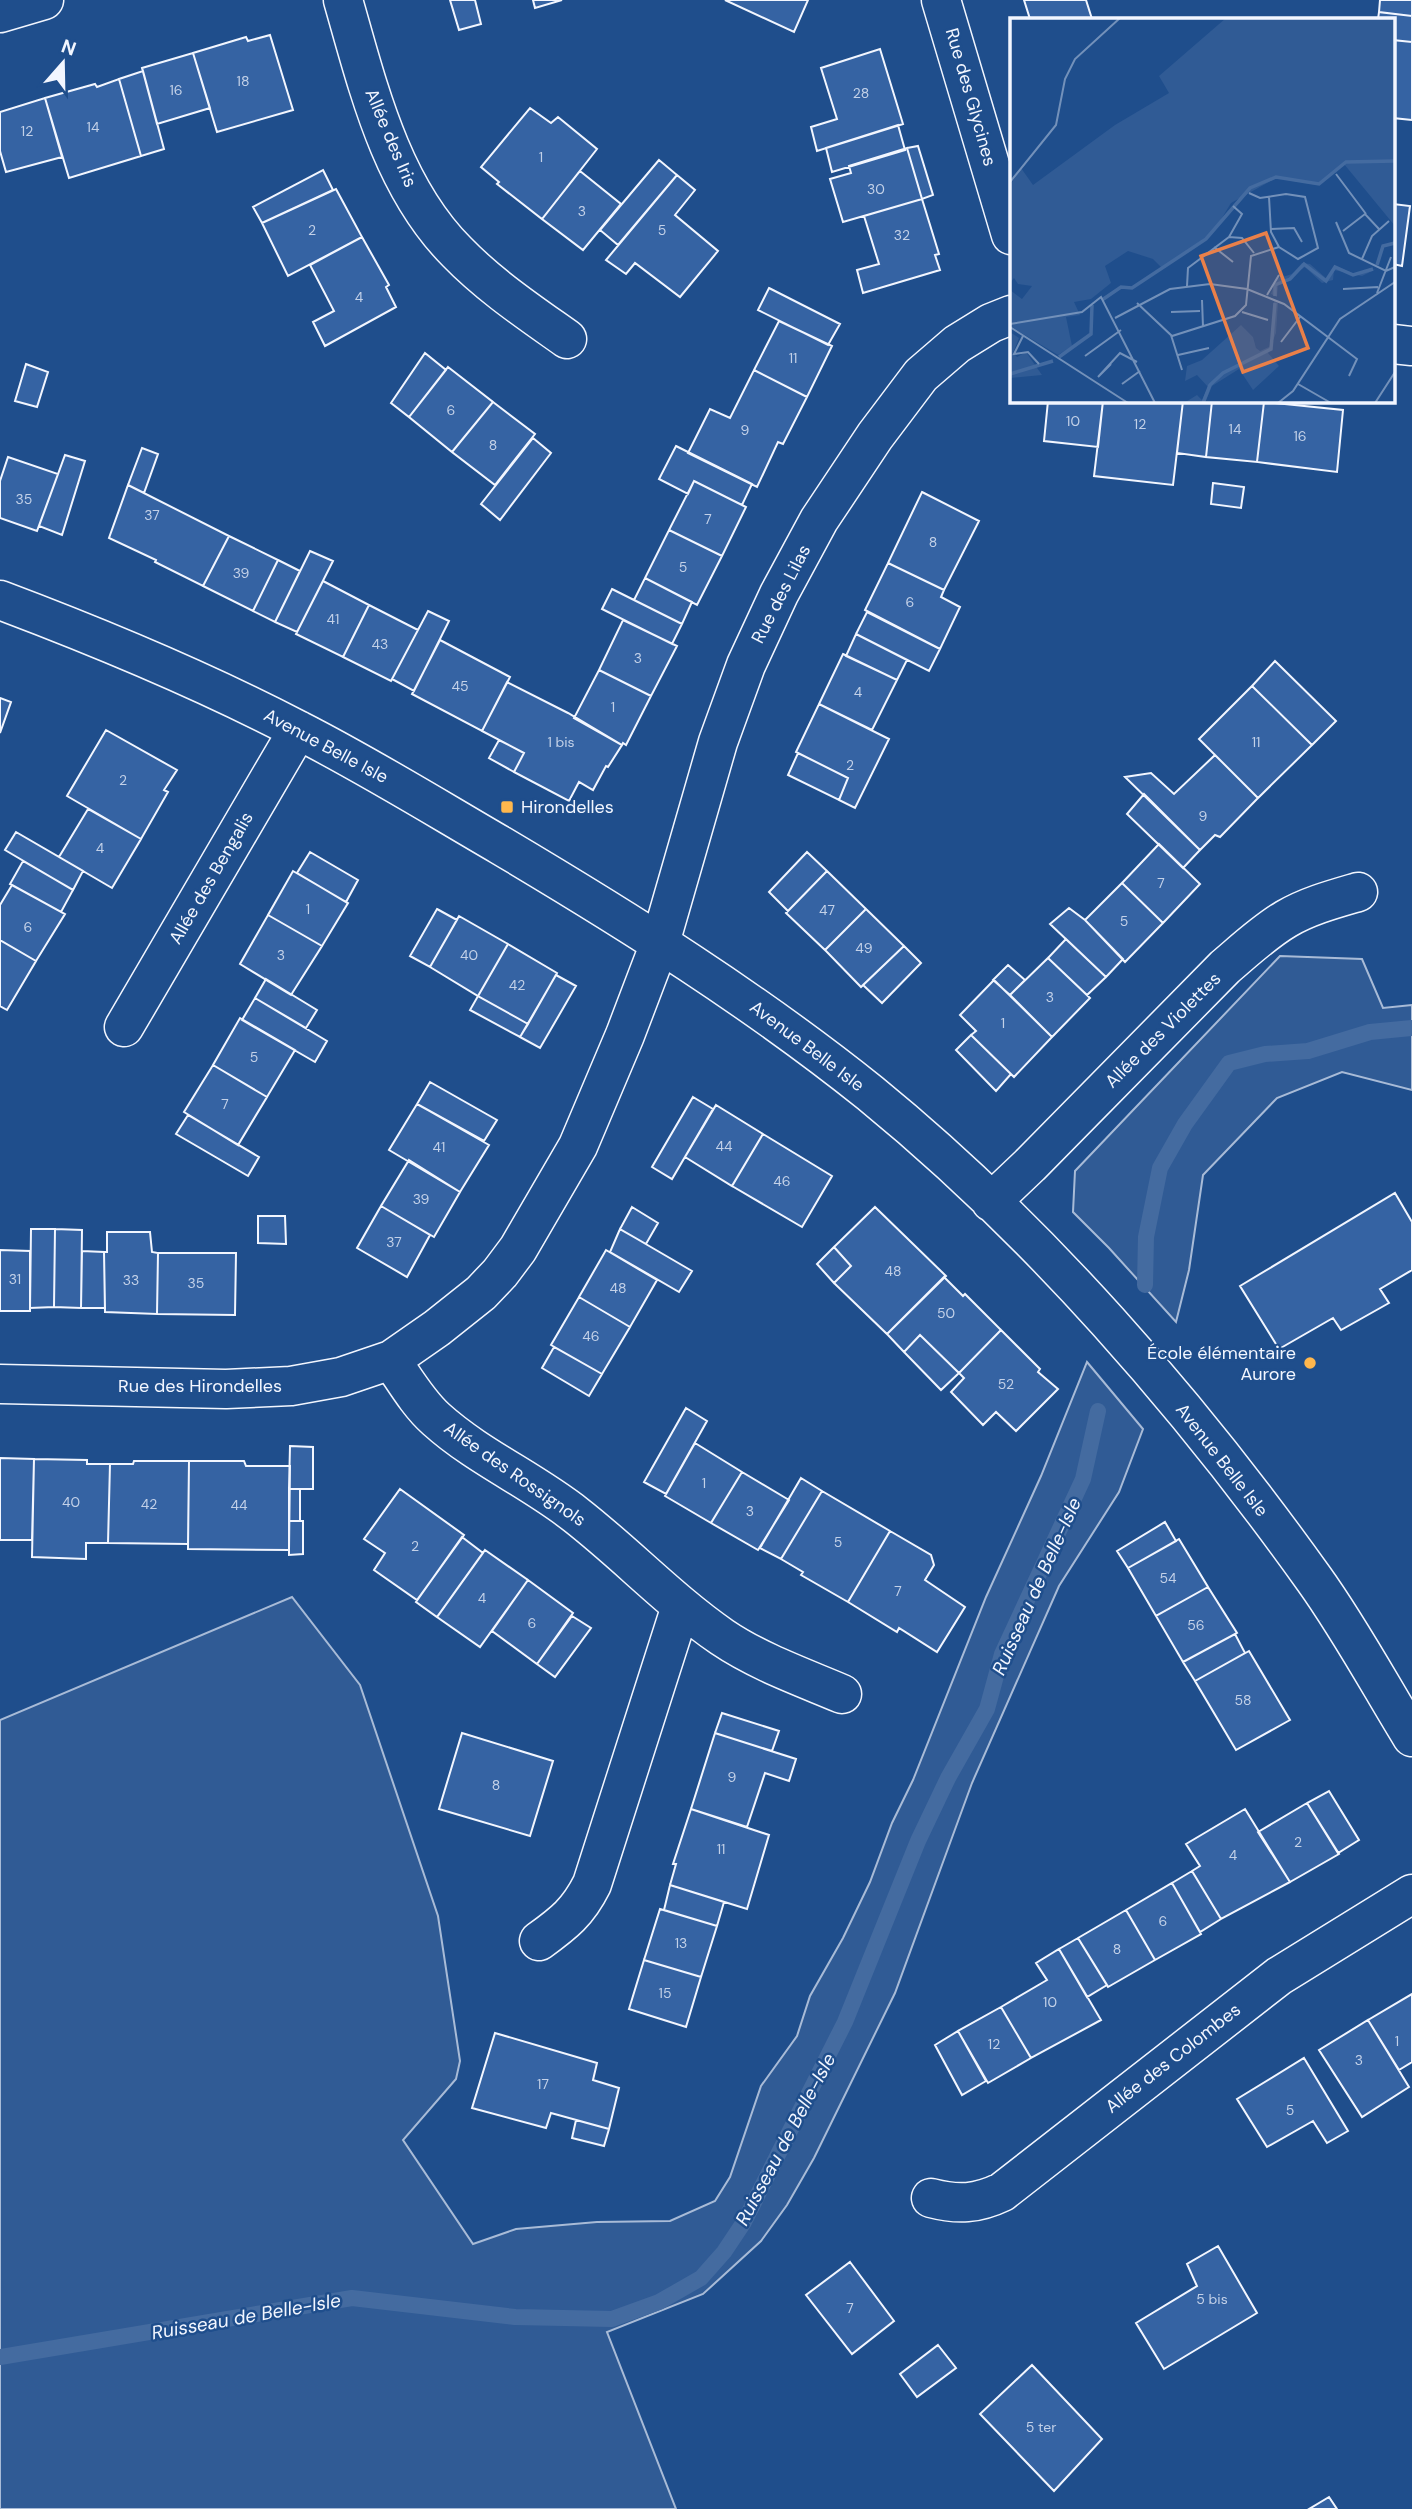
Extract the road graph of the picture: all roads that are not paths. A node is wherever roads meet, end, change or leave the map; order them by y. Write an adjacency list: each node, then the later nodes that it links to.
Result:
1 (44, 0): 4 (street)
2 (342, 0): 7 (street, Allée des Iris)
3 (941, 0): 5 (street, Rue des Glycines)
4 (0, 13)
5 (1010, 231)
6 (1010, 315): 13 (street, Rue des Lilas)
7 (567, 339)
8 (1394, 344): 9 (street)
9 (1412, 346)
10 (0, 600): 11 (street, Avenue Belle Isle)
11 (298, 730): 13 (street, Avenue Belle Isle); 14 (street, Allée des Bengalis)
12 (1358, 892): 15 (street, Allée des Violettes)
13 (660, 943): 15 (street, Avenue Belle Isle); 16 (street, Rue des Hirondelles)
14 (124, 1027)
15 (991, 1202): 20 (street, Avenue Belle Isle)
16 (391, 1360): 17 (street, Rue des Hirondelles); 18 (street, Allée des Rossignols)
17 (0, 1384)
18 (681, 1606): 19 (street, Allée des Rossignols); 22 (street)
19 (842, 1694)
20 (1412, 1737)
21 (1412, 1894): 23 (street, Allée des Colombes)
22 (539, 1941)
23 (931, 2198)

